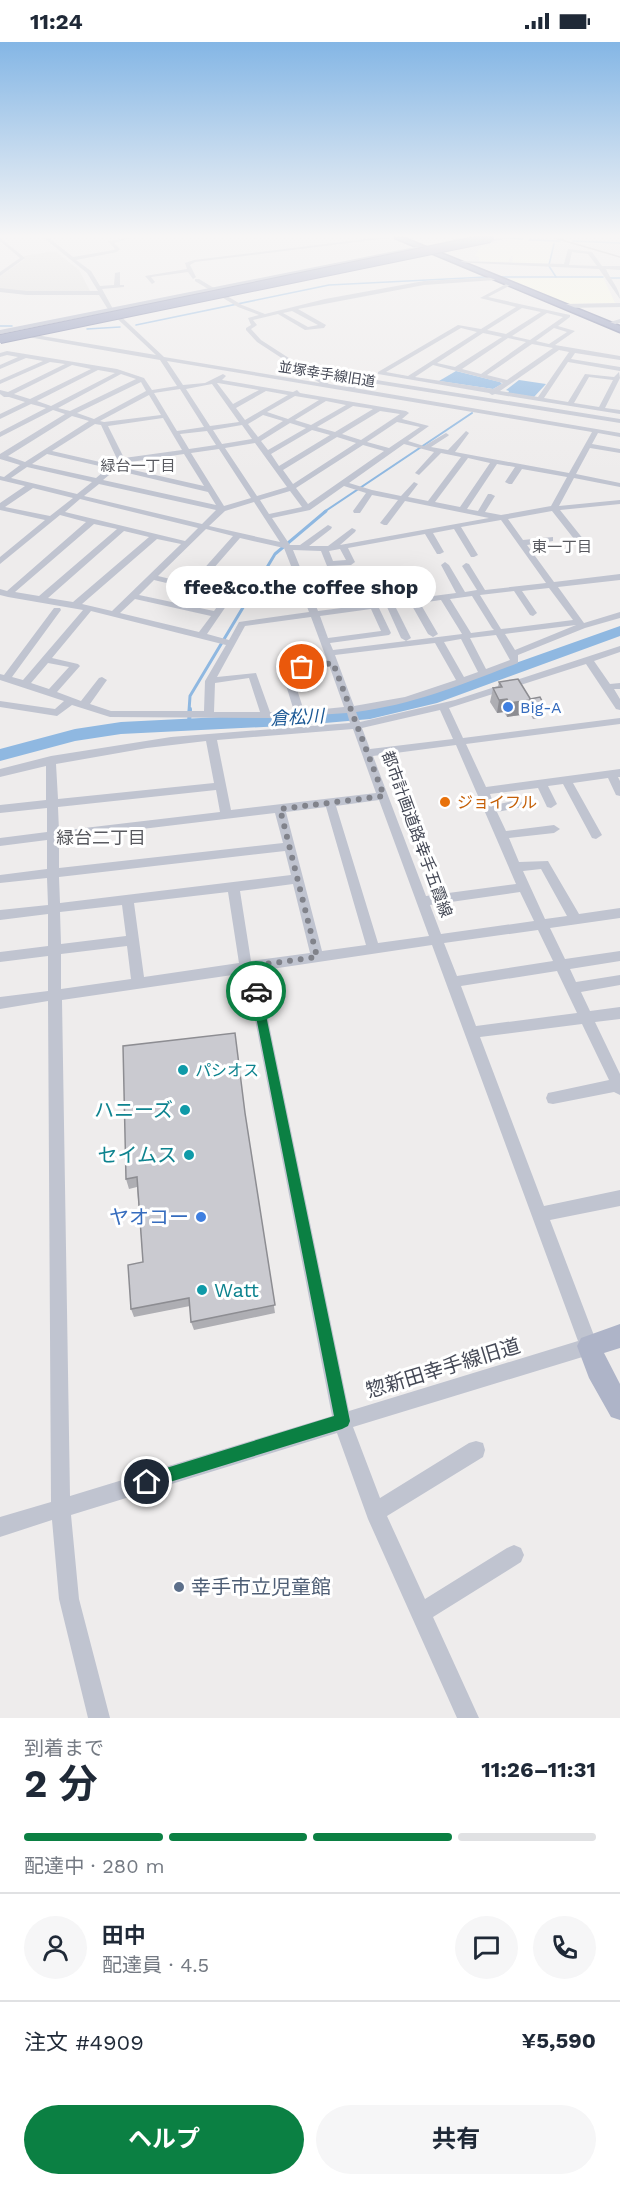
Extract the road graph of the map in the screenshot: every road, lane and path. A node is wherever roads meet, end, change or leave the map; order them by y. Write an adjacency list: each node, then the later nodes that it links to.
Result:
1 (83, 316): 19 (main road)
2 (93, 316): 19 (highway, bridge)
3 (97, 316): 19 (highway, bridge)
4 (123, 316): 12 (main road)
5 (260, 316): 48 (street)
6 (285, 316): 7 (street)
7 (306, 316)
8 (504, 316): 18 (street)
9 (538, 316): 21 (street)
10 (568, 316): 15 (street)
11 (588, 316): 14 (highway)
12 (119, 317): 16 (main road); 29 (street, 都市計画道路幸手五霞線)
13 (620, 321): 14 (street)
14 (607, 324): 17 (highway)
15 (554, 326): 23 (street); 24 (street)
16 (66, 328): 20 (main road); 22 (street)
17 (620, 329)
18 (482, 330): 21 (street); 34 (street); 42 (street)
19 (0, 335): 20 (main road)
20 (30, 336): 22 (street, 並塚幸手線旧道)
21 (509, 336): 23 (street); 37 (street)
22 (58, 340): 29 (street, 並塚幸手線旧道)
23 (532, 342): 24 (street); 41 (street)
24 (550, 346): 25 (street)
25 (558, 348): 26 (street); 46 (street)
26 (573, 351): 30 (street); 32 (street)
27 (0, 355): 28 (street)
28 (26, 356): 31 (street); 35 (street)
29 (162, 358): 38 (street, 並塚幸手線旧道); 49 (street, 都市計画道路幸手五霞線)
30 (620, 358)
31 (50, 359): 33 (street); 44 (street)
32 (566, 360): 40 (street); 60 (street)
33 (72, 363): 36 (street); 55 (street)
34 (431, 363): 37 (street); 42 (street)
35 (0, 367)
36 (97, 368): 39 (street); 61 (street)
37 (457, 369): 41 (street)
38 (231, 370): 45 (street); 47 (street, 並塚幸手線旧道)
39 (121, 372): 43 (street); 65 (street)
40 (619, 374): 64 (street); 68 (street)
41 (483, 375): 46 (street)
42 (409, 378): 54 (street)
43 (142, 379): 53 (street); 72 (street)
44 (0, 382)
45 (216, 382): 49 (street); 50 (street); 66 (street)
46 (507, 382): 54 (street)
47 (308, 383): 48 (street, 並塚幸手線旧道); 56 (street)
48 (326, 386): 51 (street, 並塚幸手線旧道)
49 (182, 387): 53 (street); 84 (street, 都市計画道路幸手五霞線)
50 (265, 389): 56 (street); 66 (street)
51 (349, 389): 59 (street); 62 (street, 並塚幸手線旧道)
52 (0, 392): 55 (street)
53 (150, 392): 75 (street); 77 (street)
54 (494, 392): 59 (street); 60 (street)
55 (9, 394): 57 (street); 61 (street)
56 (295, 394): 58 (street); 73 (street)
57 (0, 399)
58 (325, 399): 63 (street); 78 (street)
59 (484, 399): 69 (street); 70 (street)
60 (540, 399): 64 (street)
61 (31, 401): 65 (street); 76 (street)
62 (419, 401): 69 (street, 並塚幸手線旧道); 74 (street)
63 (352, 404): 67 (street); 85 (street)
64 (570, 404): 68 (street)
65 (51, 407): 72 (street); 89 (street)
66 (232, 407): 82 (street)
67 (380, 408): 74 (street); 90 (street)
68 (601, 409): 71 (street)
69 (469, 410): 83 (street, 並塚幸手線旧道)
70 (564, 412): 80 (street); 83 (street)
71 (620, 412)
72 (72, 413): 77 (street); 107 (street)
73 (262, 413): 78 (street); 82 (street)
74 (406, 413): 79 (street)
75 (165, 416): 81 (street); 87 (street)
76 (0, 417)
77 (96, 420): 81 (street); 102 (street)
78 (290, 420): 85 (street); 93 (street)
79 (396, 420): 94 (street); 95 (street)
80 (620, 421)
81 (104, 423): 109 (street)
82 (245, 423): 84 (street); 93 (street)
83 (557, 425): 86 (street, 並塚幸手線旧道)
84 (209, 428): 87 (street); 96 (street, 都市計画道路幸手五霞線)
85 (314, 428): 90 (street); 105 (street)
86 (596, 431): 92 (street, 並塚幸手線旧道); 97 (street)
87 (175, 433): 103 (street)
88 (466, 433): 104 (street)
89 (0, 435)
90 (338, 435): 94 (street); 112 (street)
91 (446, 435): 98 (street)
92 (620, 435)
93 (256, 441): 96 (street); 105 (street)
94 (364, 442): 99 (street); 122 (street)
95 (403, 442): 98 (street); 99 (street)
96 (221, 446): 103 (street); 128 (street, 都市計画道路幸手五霞線)
97 (589, 446): 101 (street); 114 (street)
98 (425, 448): 100 (street)
99 (391, 450): 118 (street)
100 (439, 451): 104 (street); 113 (street)
101 (620, 451)
102 (47, 452): 109 (street); 110 (street)
103 (187, 452): 109 (street); 123 (street)
104 (450, 453): 106 (street)
105 (266, 454): 112 (street)
106 (466, 456): 108 (street); 130 (street)
107 (1, 457): 110 (street)
108 (495, 461): 111 (street); 135 (street)
109 (119, 464): 116 (street); 123 (street)
110 (26, 465): 115 (street); 116 (street)
111 (520, 466): 114 (street); 117 (street)
112 (278, 470): 122 (street)
113 (419, 473)
114 (572, 476): 121 (street); 133 (street)
115 (3, 479): 120 (street)
116 (99, 481): 126 (street); 134 (street)
117 (509, 482)
118 (343, 483): 124 (street); 132 (street)
119 (414, 484): 127 (street)
120 (32, 485): 126 (street); 131 (street)
121 (620, 485)
122 (292, 488): 128 (street); 132 (street)
123 (210, 490): 134 (street)
124 (370, 492): 127 (street); 136 (street)
125 (491, 496): 138 (street)
126 (80, 497): 137 (street); 144 (street)
127 (404, 498): 130 (street); 143 (street)
128 (257, 499): 134 (street); 139 (street, 都市計画道路幸手五霞線)
129 (620, 501): 133 (street)
130 (430, 504): 135 (street)
131 (0, 508): 141 (street)
132 (307, 508): 139 (street)
133 (554, 508): 140 (street); 153 (street)
134 (222, 509): 144 (street)
135 (462, 510): 138 (street)
136 (357, 511)
137 (60, 513): 141 (street); 142 (street)
138 (481, 513): 140 (street)
139 (269, 516): 156 (street, 都市計画道路幸手五霞線)
140 (503, 518): 145 (street); 155 (street)
141 (52, 519): 162 (street)
142 (93, 521): 147 (street); 171 (street)
143 (384, 523)
144 (203, 526): 150 (street); 154 (street)
145 (456, 526): 149 (street); 161 (street)
146 (328, 527): 158 (street)
147 (123, 528): 151 (street); 176 (street)
148 (351, 530): 159 (street)
149 (427, 530): 157 (street); 160 (street)
150 (239, 534): 156 (street); 166 (street)
151 (155, 536): 154 (street); 179 (street)
152 (550, 539): 155 (street)
153 (581, 542)
154 (185, 543): 167 (street)
155 (522, 543): 169 (street)
156 (289, 547): 158 (street); 186 (street, 都市計画道路幸手五霞線)
157 (343, 547): 159 (street); 159 (street)
158 (301, 548): 159 (street)
159 (326, 549)
160 (440, 552)
161 (474, 555)
162 (0, 561)
163 (445, 565): 173 (street)
164 (466, 566): 172 (street)
165 (362, 574): 180 (street)
166 (203, 576)
167 (152, 577): 174 (street); 184 (street)
168 (620, 577): 169 (street)
169 (553, 586): 170 (street); 188 (street)
170 (518, 589): 172 (street); 183 (street)
171 (4, 593): 176 (street)
172 (479, 593): 173 (street); 189 (street)
173 (462, 595): 175 (street)
174 (133, 596): 184 (street); 185 (street)
175 (444, 597): 177 (street); 191 (street)
176 (41, 599): 179 (street)
177 (414, 601): 178 (street); 192 (street)
178 (390, 604): 180 (street); 193 (street)
179 (75, 605): 181 (street)
180 (376, 606): 186 (street); 194 (street)
181 (88, 609): 185 (street); 199 (street)
182 (57, 610): 202 (street)
183 (533, 613)
184 (216, 614): 190 (street)
185 (113, 615): 190 (street)
186 (315, 615): 194 (street, 都市計画道路幸手五霞線); 195 (street)
187 (620, 615): 188 (street)
188 (580, 624): 189 (street); 197 (street)
189 (498, 630): 191 (street); 197 (street)
190 (201, 636): 195 (street)
191 (466, 636): 192 (street); 201 (street)
192 (435, 637): 198 (street); 205 (street)
193 (406, 638)
194 (325, 641): 198 (street, 都市計画道路幸手五霞線)
195 (231, 643): 204 (street)
196 (620, 649): 200 (street)
197 (513, 654): 201 (street)
198 (332, 658): 216 (street); 218 (street, 都市計画道路幸手五霞線)
199 (45, 659): 206 (street); 209 (street)
200 (588, 660): 208 (street); 213 (street)
201 (484, 673): 205 (street)
202 (4, 677): 206 (street)
203 (102, 680): 212 (street)
204 (210, 681): 215 (street); 217 (street)
205 (461, 681): 218 (street)
206 (26, 683): 209 (street)
207 (620, 686): 208 (street)
208 (607, 687): 214 (street)
209 (51, 693): 210 (street)
210 (70, 701): 211 (street); 212 (street)
211 (0, 704)
212 (83, 706): 217 (street)
213 (443, 706): 218 (street); 221 (street)
214 (620, 707)
215 (264, 713): 216 (street); 217 (street)
216 (300, 713): 218 (street)
217 (209, 715)
218 (354, 717): 220 (street); 222 (street, 都市計画道路幸手五霞線)
219 (620, 721): 221 (street)
220 (211, 737): 223 (street); 228 (street)
221 (460, 741): 222 (street); 229 (street)
222 (368, 753): 231 (street, 都市計画道路幸手五霞線)
223 (51, 760): 224 (street); 232 (street)
224 (0, 773)
225 (615, 773): 226 (street); 230 (street)
226 (566, 780): 227 (street); 242 (street)
227 (541, 783): 229 (street); 235 (street)
228 (220, 786): 232 (street); 239 (street)
229 (483, 791): 238 (street)
230 (620, 792)
231 (384, 796): 233 (street); 253 (street, 都市計画道路幸手五霞線)
232 (52, 803): 236 (street); 243 (street)
233 (330, 803): 237 (street); 261 (street)
234 (518, 804): 238 (street)
235 (551, 804)
236 (0, 809)
237 (280, 809): 239 (street); 245 (street)
238 (491, 809): 241 (street)
239 (226, 816): 243 (street)
240 (554, 829): 241 (street)
241 (502, 835): 246 (street)
242 (596, 835)
243 (53, 837): 244 (street); 247 (street)
244 (0, 842)
245 (290, 846): 247 (street); 249 (street)
246 (515, 867): 251 (street); 257 (street)
247 (53, 873): 248 (street); 254 (street)
248 (0, 879)
249 (298, 879): 250 (street); 265 (street)
250 (233, 887): 252 (street); 266 (street)
251 (524, 888): 253 (street); 258 (street)
252 (127, 900): 254 (street); 259 (street)
253 (424, 901): 260 (street, 都市計画道路幸手五霞線)
254 (53, 909): 256 (street); 262 (street)
255 (620, 913): 257 (street)
256 (0, 915)
257 (576, 920): 258 (street)
258 (543, 925): 260 (street); 267 (street)
259 (133, 940): 262 (street); 269 (street)
260 (437, 940): 261 (street); 270 (street, 都市計画道路幸手五霞線)
261 (373, 948): 265 (street)
262 (54, 950): 264 (street); 272 (street)
263 (620, 956): 267 (street)
264 (0, 957)
265 (317, 957): 266 (street)
266 (248, 966): 269 (street); 284 (street)
267 (562, 966): 270 (street); 271 (street)
268 (620, 980): 271 (street)
269 (138, 982): 272 (street)
270 (452, 982): 276 (street, 都市計画道路幸手五霞線)
271 (572, 988): 275 (street)
272 (56, 995): 273 (street); 286 (street)
273 (0, 1004)
274 (620, 1013): 275 (street)
275 (587, 1018): 276 (street); 277 (street)
276 (471, 1032): 280 (street, 都市計画道路幸手五霞線)
277 (619, 1087): 278 (street)
278 (553, 1098)
279 (620, 1198): 280 (street)
280 (539, 1215): 282 (street, 都市計画道路幸手五霞線)
281 (620, 1336): 282 (main road)
282 (589, 1346): 283 (main road); 284 (street, 惣新田幸手線旧道)
283 (620, 1408)
284 (342, 1421): 286 (street, 惣新田幸手線旧道); 287 (street)
285 (476, 1450): 287 (street)
286 (61, 1509): 288 (street, 惣新田幸手線旧道); 291 (street)
287 (375, 1512): 290 (street)
288 (0, 1527)
289 (514, 1555): 290 (street)
290 (421, 1613): 292 (street)
291 (99, 1718)
292 (468, 1718)

